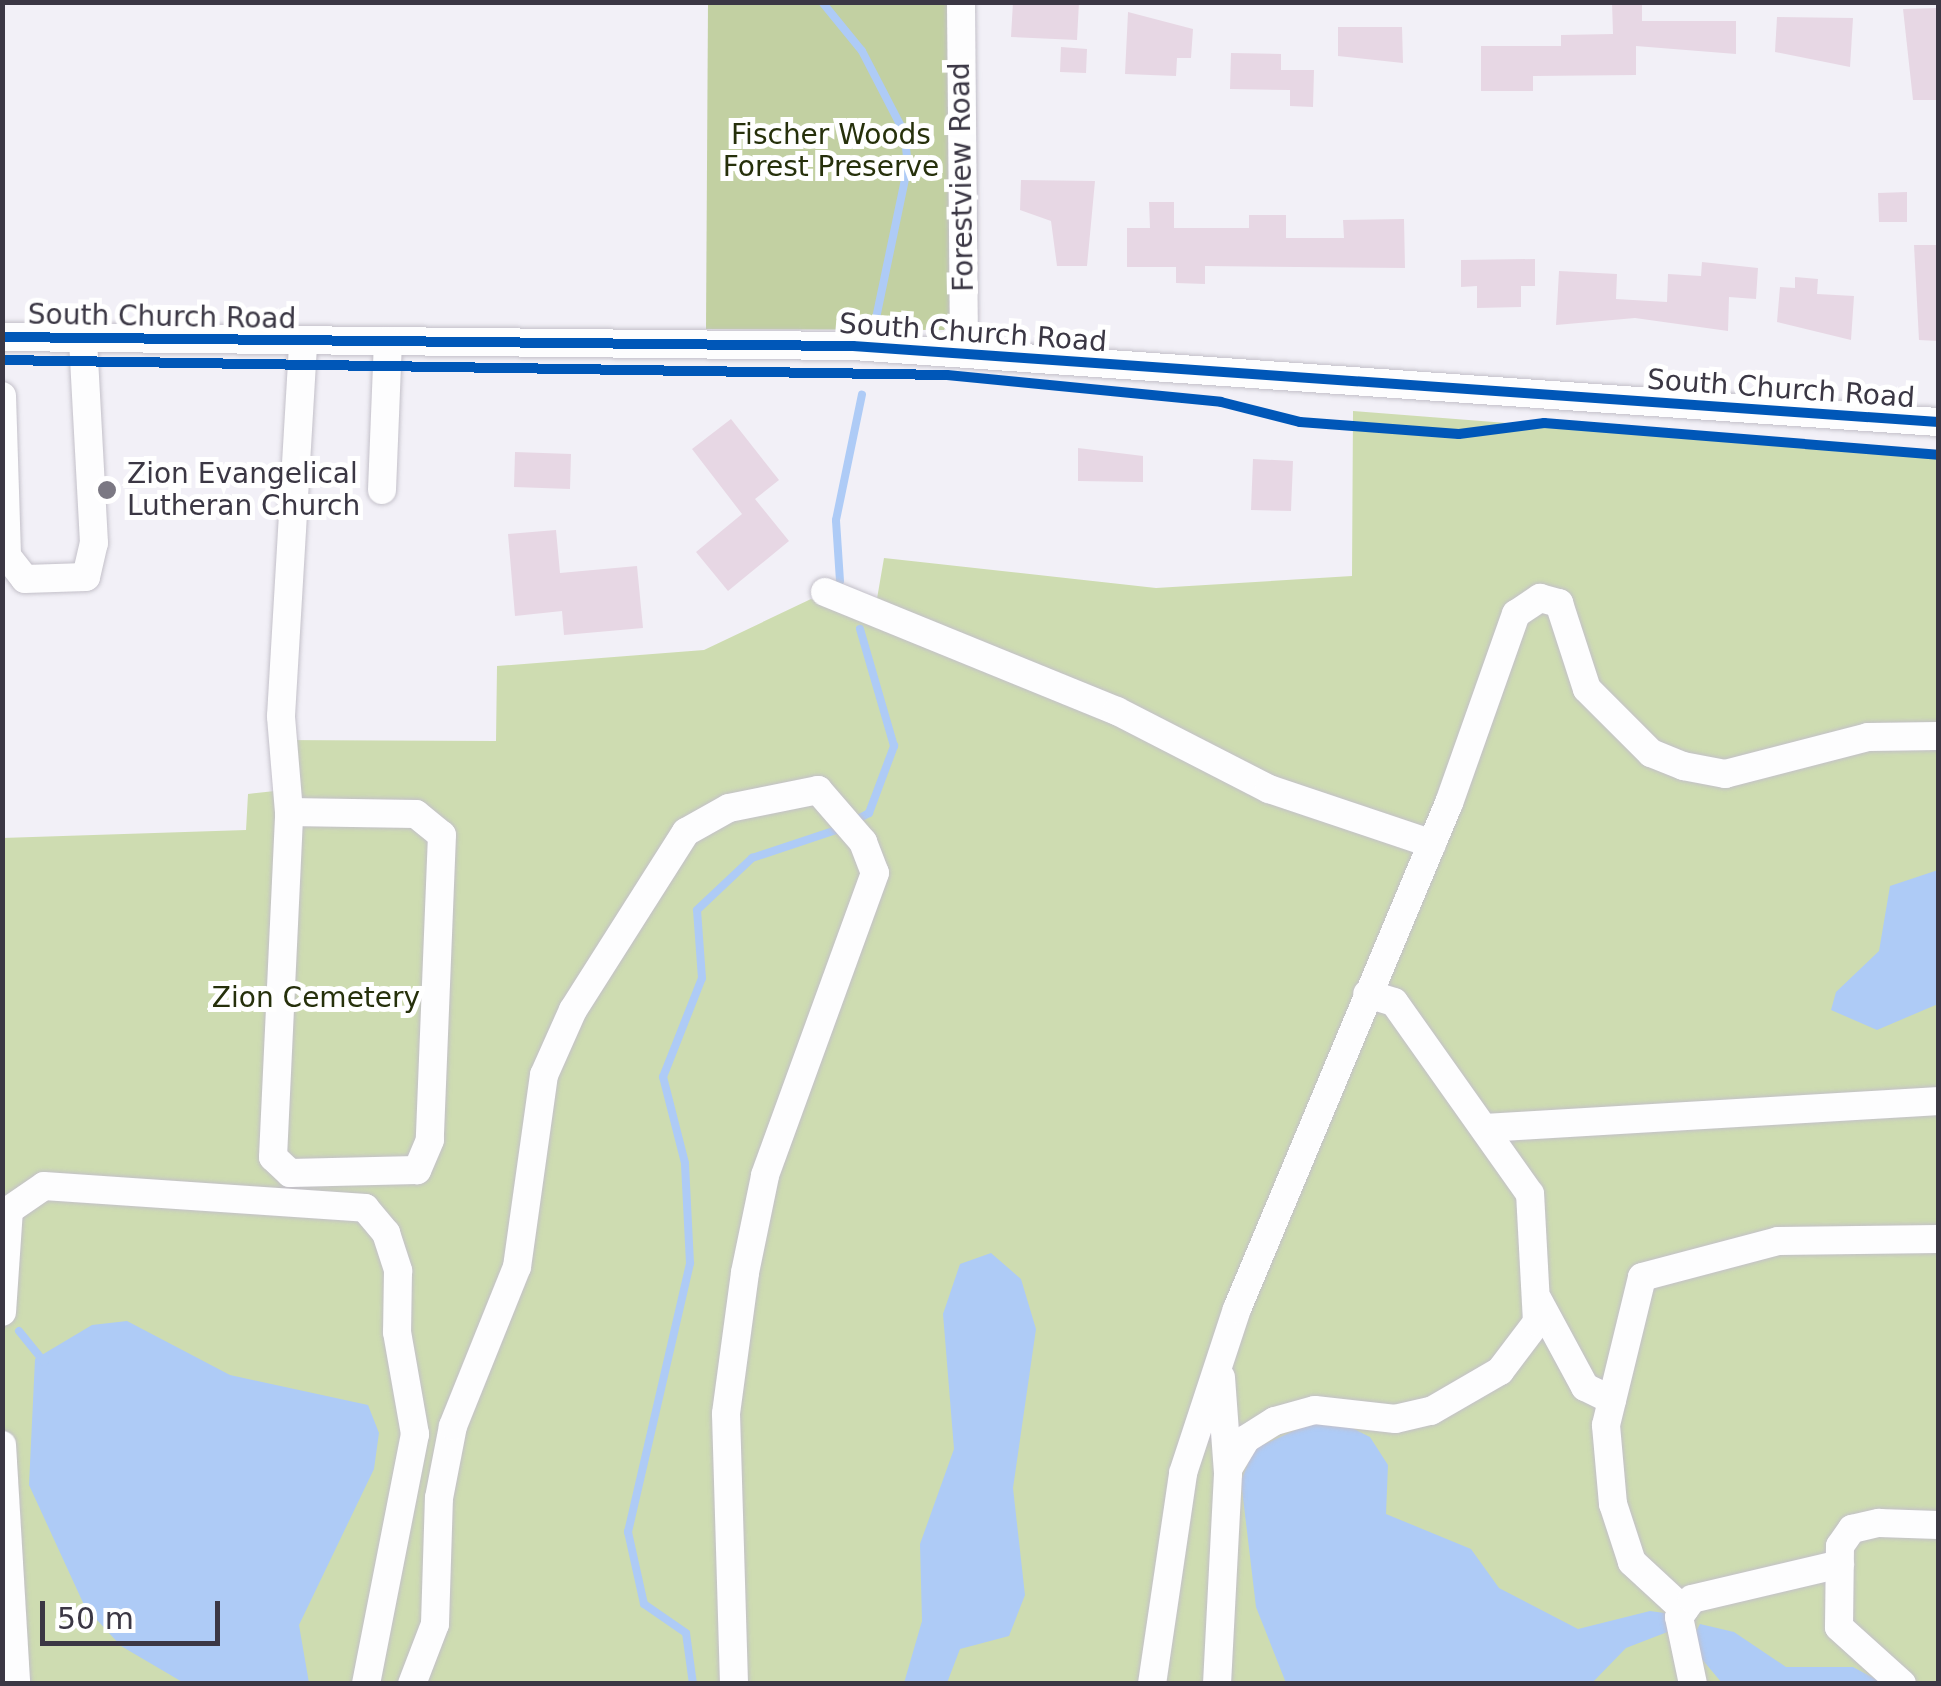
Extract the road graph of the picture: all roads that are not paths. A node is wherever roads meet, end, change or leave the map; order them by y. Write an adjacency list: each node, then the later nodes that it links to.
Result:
1 (961, 2): 6 (street, Forestview Road)
2 (2, 337): 3 (street, South Church Road)
3 (82, 338): 4 (street, South Church Road); 7 (street)
4 (302, 340): 5 (street, South Church Road); 12 (street)
5 (388, 342): 6 (street, South Church Road); 9 (street)
6 (964, 352): 8 (street, South Church Road)
7 (2, 396)
8 (1938, 422)
9 (382, 490)
10 (825, 592): 13 (street)
11 (1938, 736): 13 (street)
12 (289, 812): 12 (street)
13 (1432, 844): 14 (street)
14 (1367, 994): 16 (street); 20 (street)
15 (1938, 1101): 16 (street)
16 (1486, 1128): 18 (street)
17 (1938, 1238): 21 (street)
18 (1538, 1298): 21 (street); 23 (street)
19 (2, 1312): 28 (street)
20 (1221, 1370): 23 (street); 31 (street)
21 (1612, 1400): 26 (street)
22 (2, 1445): 27 (street)
23 (1228, 1468): 32 (street)
24 (1938, 1525): 25 (street)
25 (1840, 1564): 26 (street); 34 (street)
26 (1684, 1610): 33 (street)
27 (16, 1684)
28 (366, 1684)
29 (412, 1684): 30 (street)
30 (734, 1684)
31 (1152, 1684)
32 (1217, 1684)
33 (1694, 1684)
34 (1902, 1684)

